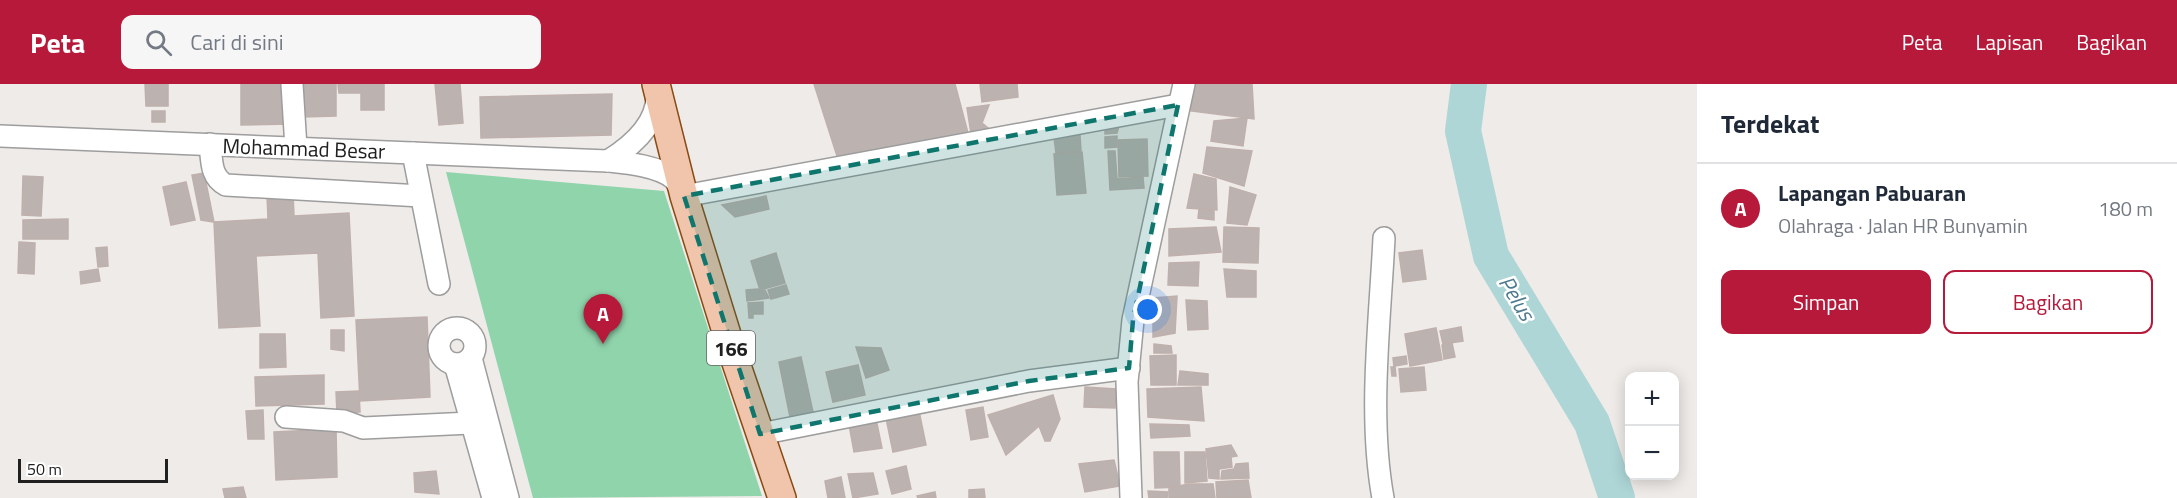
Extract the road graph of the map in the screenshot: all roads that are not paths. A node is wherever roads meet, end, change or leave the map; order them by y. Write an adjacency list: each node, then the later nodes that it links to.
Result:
1 (292, 84): 7 (street)
2 (1184, 84): 4 (street)
3 (656, 86): 9 (street); 11 (main road, 166)
4 (1178, 105): 11 (street); 14 (street)
5 (0, 136): 6 (street, Mohammad Besar)
6 (210, 144): 7 (street, Mohammad Besar); 10 (street)
7 (296, 148): 8 (street, Mohammad Besar)
8 (413, 153): 9 (street, Mohammad Besar); 10 (street)
9 (608, 161): 11 (street, Mohammad Besar)
10 (421, 196): 13 (street)
11 (684, 196): 17 (main road, 166)
12 (1384, 238): 22 (street)
13 (439, 284)
14 (1128, 368): 17 (street); 21 (street)
15 (286, 417): 16 (street)
16 (471, 423): 18 (street); 19 (street)
17 (760, 434): 20 (main road, 166)
18 (493, 498)
19 (508, 498)
20 (782, 498)
21 (1131, 498)
22 (1383, 498)

